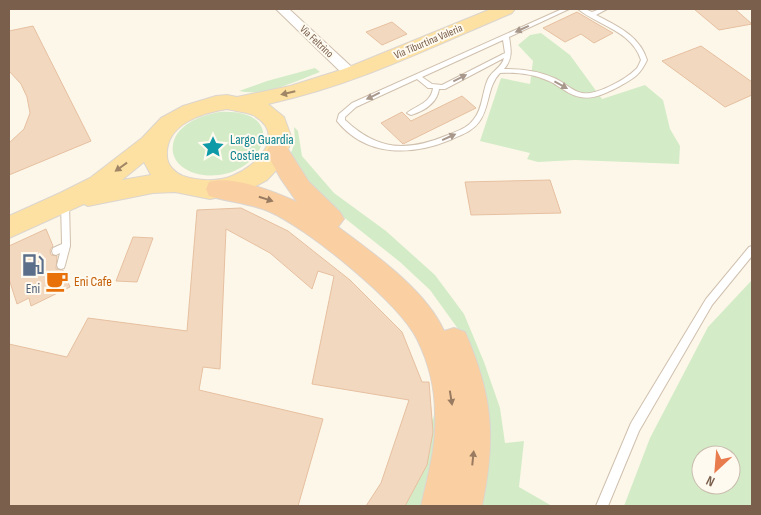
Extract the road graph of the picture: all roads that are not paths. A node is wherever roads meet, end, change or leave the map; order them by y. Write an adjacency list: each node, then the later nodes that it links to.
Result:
1 (282, 9): 10 (street, Via Feltrino)
2 (566, 9): 7 (lane, one-way to 7)
3 (581, 9): 6 (lane)
4 (604, 9): 6 (lane)
5 (493, 11): 10 (main road, Via Tiburtina Valeria)
6 (591, 15): 9 (lane, one-way to 6)
7 (506, 36): 8 (lane); 11 (lane)
8 (508, 54): 9 (lane); 12 (lane, one-way to 8)
9 (498, 70): 11 (lane, one-way to 9)
10 (351, 74): 13 (main road, Via Tiburtina Valeria, one-way to 13); 16 (main road, Via Tiburtina Valeria)
11 (417, 76): 12 (lane)
12 (436, 86): 14 (lane)
13 (242, 103): 15 (main road); 16 (main road)
14 (411, 113)
15 (159, 137): 17 (main road); 19 (main road, one-way to 19)
16 (279, 140): 18 (main road); 26 (highway, one-way to 16)
17 (175, 183): 18 (main road); 19 (main road)
18 (218, 189): 25 (highway, one-way to 25)
19 (65, 202): 20 (main road); 21 (lane)
20 (9, 226)
21 (66, 246): 23 (lane); 24 (lane)
22 (752, 250): 27 (lane)
23 (56, 251)
24 (61, 265)
25 (439, 506)
26 (464, 506)
27 (602, 506)

